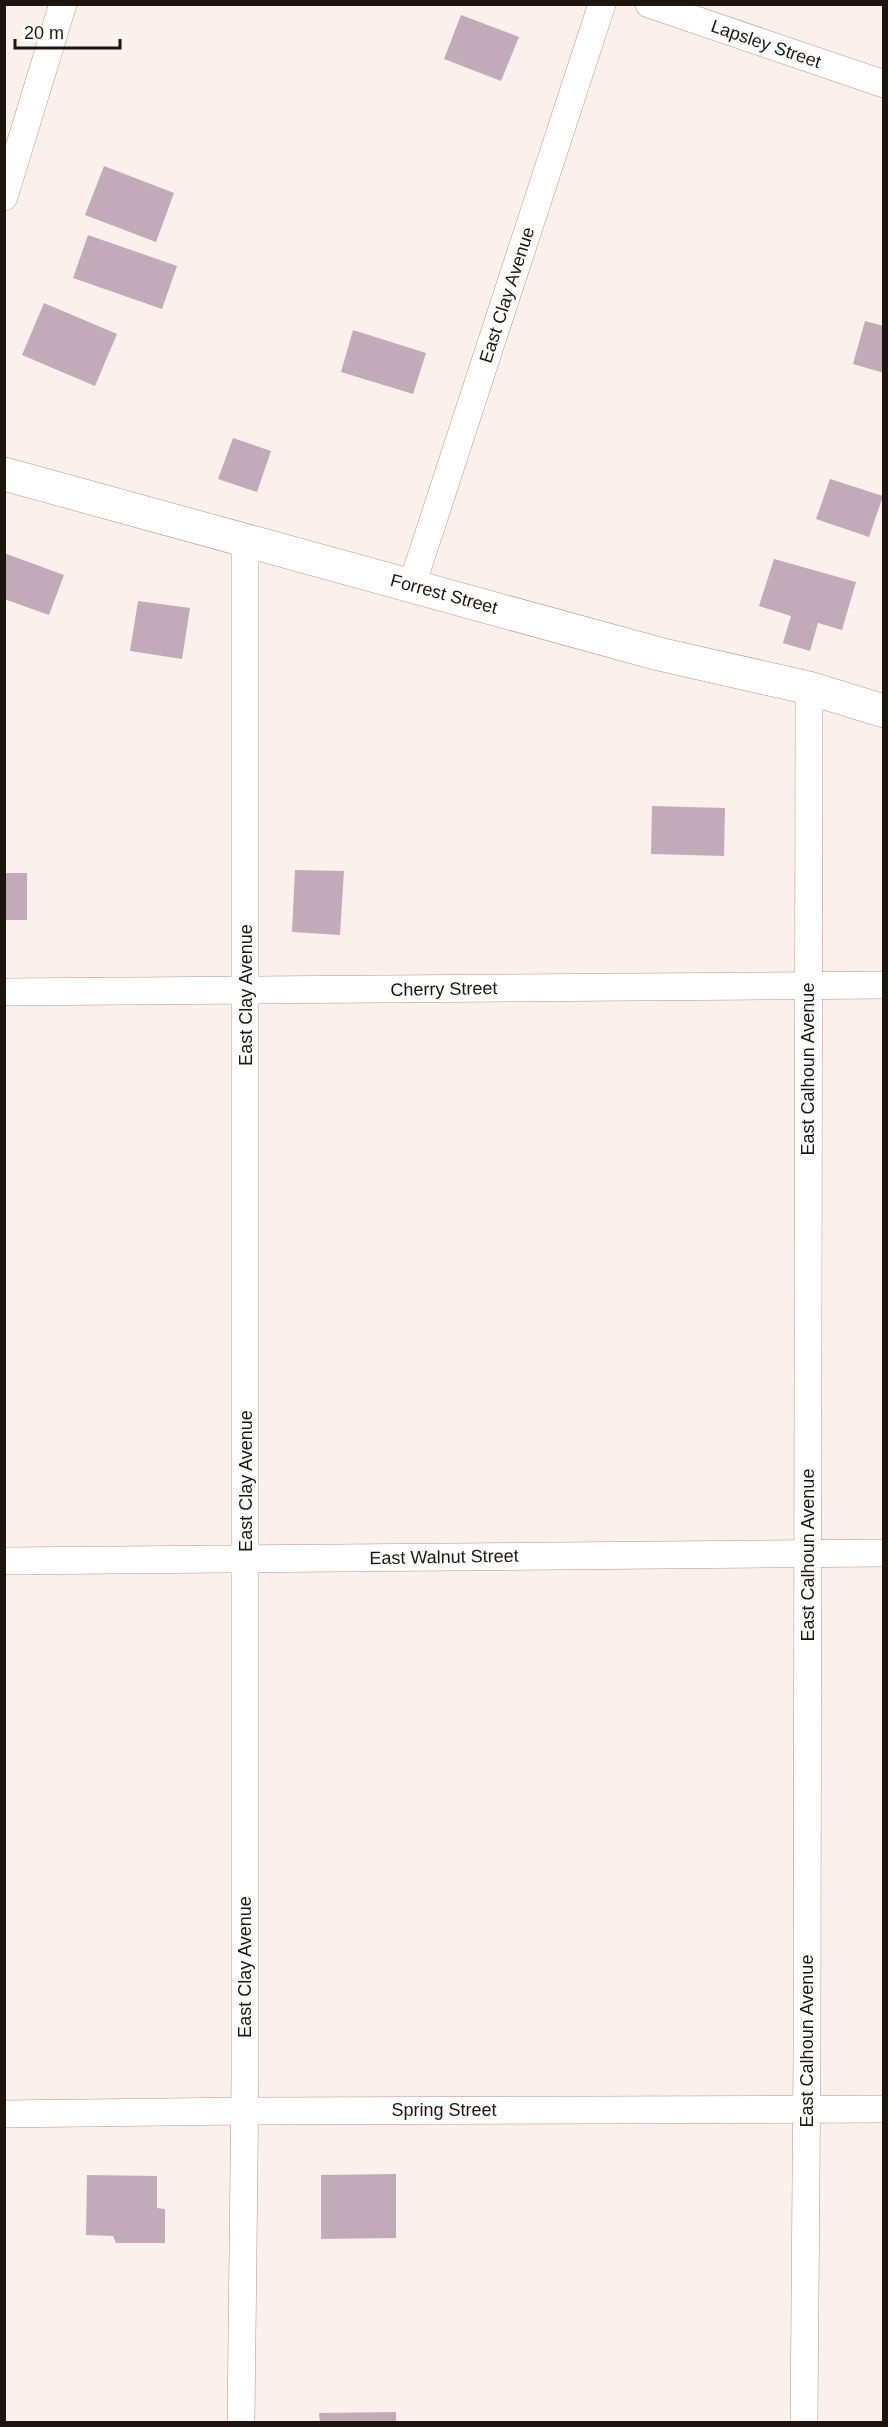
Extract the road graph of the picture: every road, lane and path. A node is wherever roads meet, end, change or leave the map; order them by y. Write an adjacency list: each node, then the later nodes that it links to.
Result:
1 (63, 4): 5 (street)
2 (602, 4): 8 (street, East Clay Avenue)
3 (649, 4): 4 (street, Lapsley Street)
4 (884, 84)
5 (4, 197)
6 (4, 474): 7 (street, Forrest Street)
7 (245, 539): 8 (street, Forrest Street); 13 (street, East Clay Avenue)
8 (412, 585): 9 (street, Forrest Street)
9 (809, 688): 10 (street, Forrest Street); 12 (street, East Calhoun Avenue)
10 (884, 711)
11 (884, 985): 12 (street, Cherry Street)
12 (809, 986): 13 (street, Cherry Street); 16 (street, East Calhoun Avenue)
13 (246, 991): 14 (street, Cherry Street); 17 (street, East Clay Avenue)
14 (4, 992)
15 (884, 1552): 16 (street, East Walnut Street)
16 (808, 1553): 17 (street, East Walnut Street); 19 (street, East Calhoun Avenue)
17 (246, 1559): 18 (street, East Walnut Street); 21 (street, East Clay Avenue)
18 (4, 1561)
19 (807, 2109): 20 (street, Spring Street); 21 (street, Spring Street); 24 (street, East Calhoun Avenue)
20 (884, 2109)
21 (245, 2111): 22 (street, Spring Street); 23 (street, East Clay Avenue)
22 (4, 2114)
23 (241, 2422)
24 (804, 2422)

